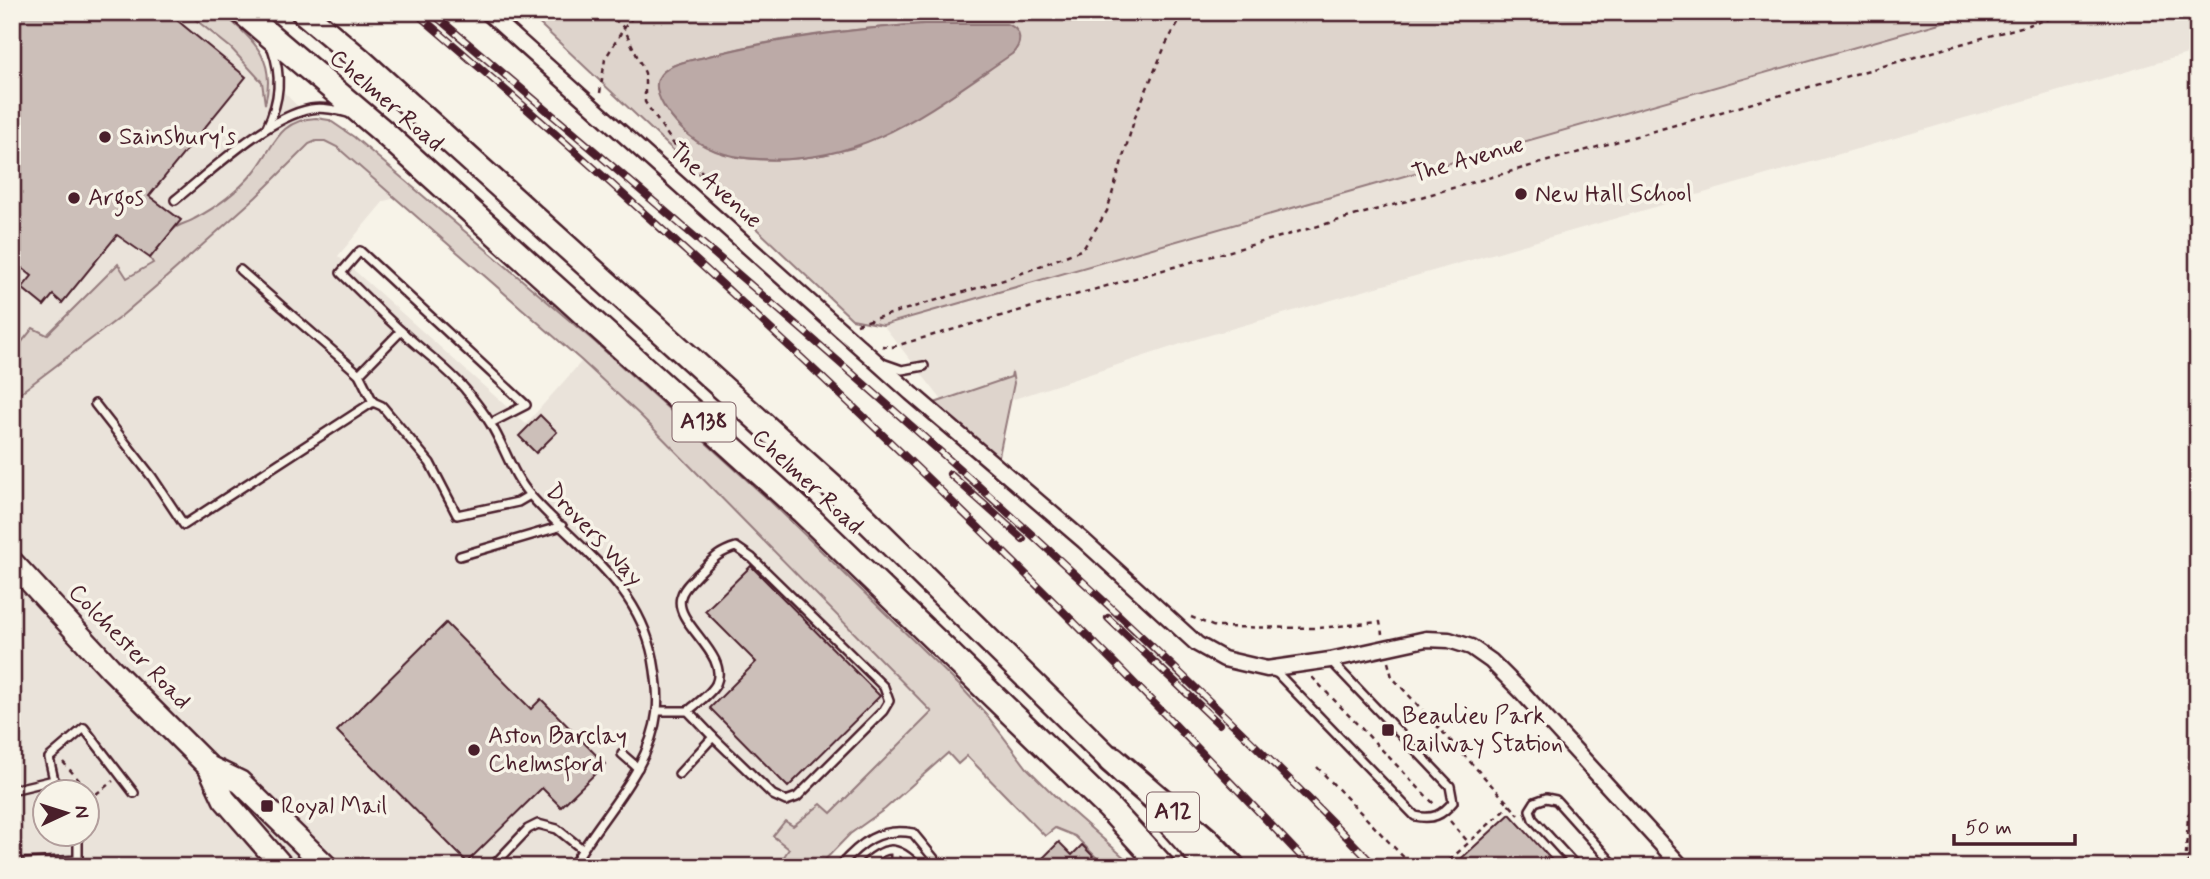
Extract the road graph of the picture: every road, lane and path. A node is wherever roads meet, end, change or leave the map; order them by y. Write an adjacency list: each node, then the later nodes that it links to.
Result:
1 (242, 12): 9 (main road, Chelmer Road / A138)
2 (303, 12): 38 (main road, Chelmer Road / A138)
3 (487, 12): 19 (street, The Avenue)
4 (607, 12): 8 (path)
5 (638, 12): 8 (path)
6 (1184, 12): 16 (path)
7 (2074, 12): 18 (path, The Avenue)
8 (624, 28): 10 (path); 13 (path)
9 (266, 32): 11 (lane); 12 (main road, Chelmer Road / A138)
10 (599, 97)
11 (267, 127): 12 (lane); 14 (lane)
12 (380, 129): 71 (main road, Chelmer Road / A138)
13 (717, 187)
14 (175, 200)
15 (240, 270): 21 (lane)
16 (851, 325)
17 (401, 331): 21 (lane); 24 (lane, Drovers Way); 24 (lane, Drovers Way)
18 (873, 345)
19 (878, 362): 20 (lane); 33 (street, The Avenue)
20 (924, 366)
21 (359, 374): 22 (lane)
22 (373, 402): 23 (lane); 25 (lane)
23 (95, 404)
24 (491, 424): 25 (lane, Drovers Way)
25 (530, 495): 26 (lane, Drovers Way)
26 (562, 526): 27 (lane); 34 (lane, Drovers Way)
27 (460, 556)
28 (12, 562): 40 (main road, Colchester Road)
29 (1186, 614): 30 (path)
30 (1385, 647): 31 (street); 52 (path); 78 (street)
31 (1330, 660): 32 (street); 53 (lane)
32 (1300, 664): 33 (street); 53 (path)
33 (1267, 670): 53 (lane)
34 (657, 711): 35 (lane); 42 (lane, Drovers Way)
35 (688, 711): 36 (lane); 36 (lane)
36 (713, 737): 43 (lane)
37 (622, 754): 42 (lane)
38 (1112, 760): 72 (main road, Chelmer Road / A138); 73 (highway, A12)
39 (63, 761): 45 (path)
40 (209, 766): 62 (main road, Colchester Road); 63 (main road, Colchester Road)
41 (1317, 767): 74 (path)
42 (638, 768): 57 (lane, Drovers Way)
43 (679, 774)
44 (54, 778): 50 (lane)
45 (78, 778)
46 (113, 780): 48 (path)
47 (32, 785): 49 (lane)
48 (102, 789)
49 (12, 790)
50 (134, 793)
51 (2198, 803): 60 (path)
52 (1510, 805): 54 (path); 55 (path)
53 (1443, 814): 55 (path)
54 (1519, 816)
55 (1469, 842): 75 (path)
56 (78, 848): 61 (lane)
57 (582, 849): 64 (lane); 65 (lane, Drovers Way)
58 (895, 852): 67 (lane); 68 (lane); 69 (lane)
59 (2198, 858): 79 (lane)
60 (2186, 859)
61 (12, 864)
62 (283, 867)
63 (327, 867)
64 (492, 867)
65 (572, 867)
66 (839, 867): 70 (lane)
67 (862, 867)
68 (900, 867)
69 (918, 867)
70 (941, 867)
71 (1163, 867)
72 (1209, 867)
73 (1231, 867)
74 (1413, 867)
75 (1442, 867)
76 (1577, 867): 77 (lane)
77 (1616, 867)
78 (1682, 867)
79 (2191, 867)

